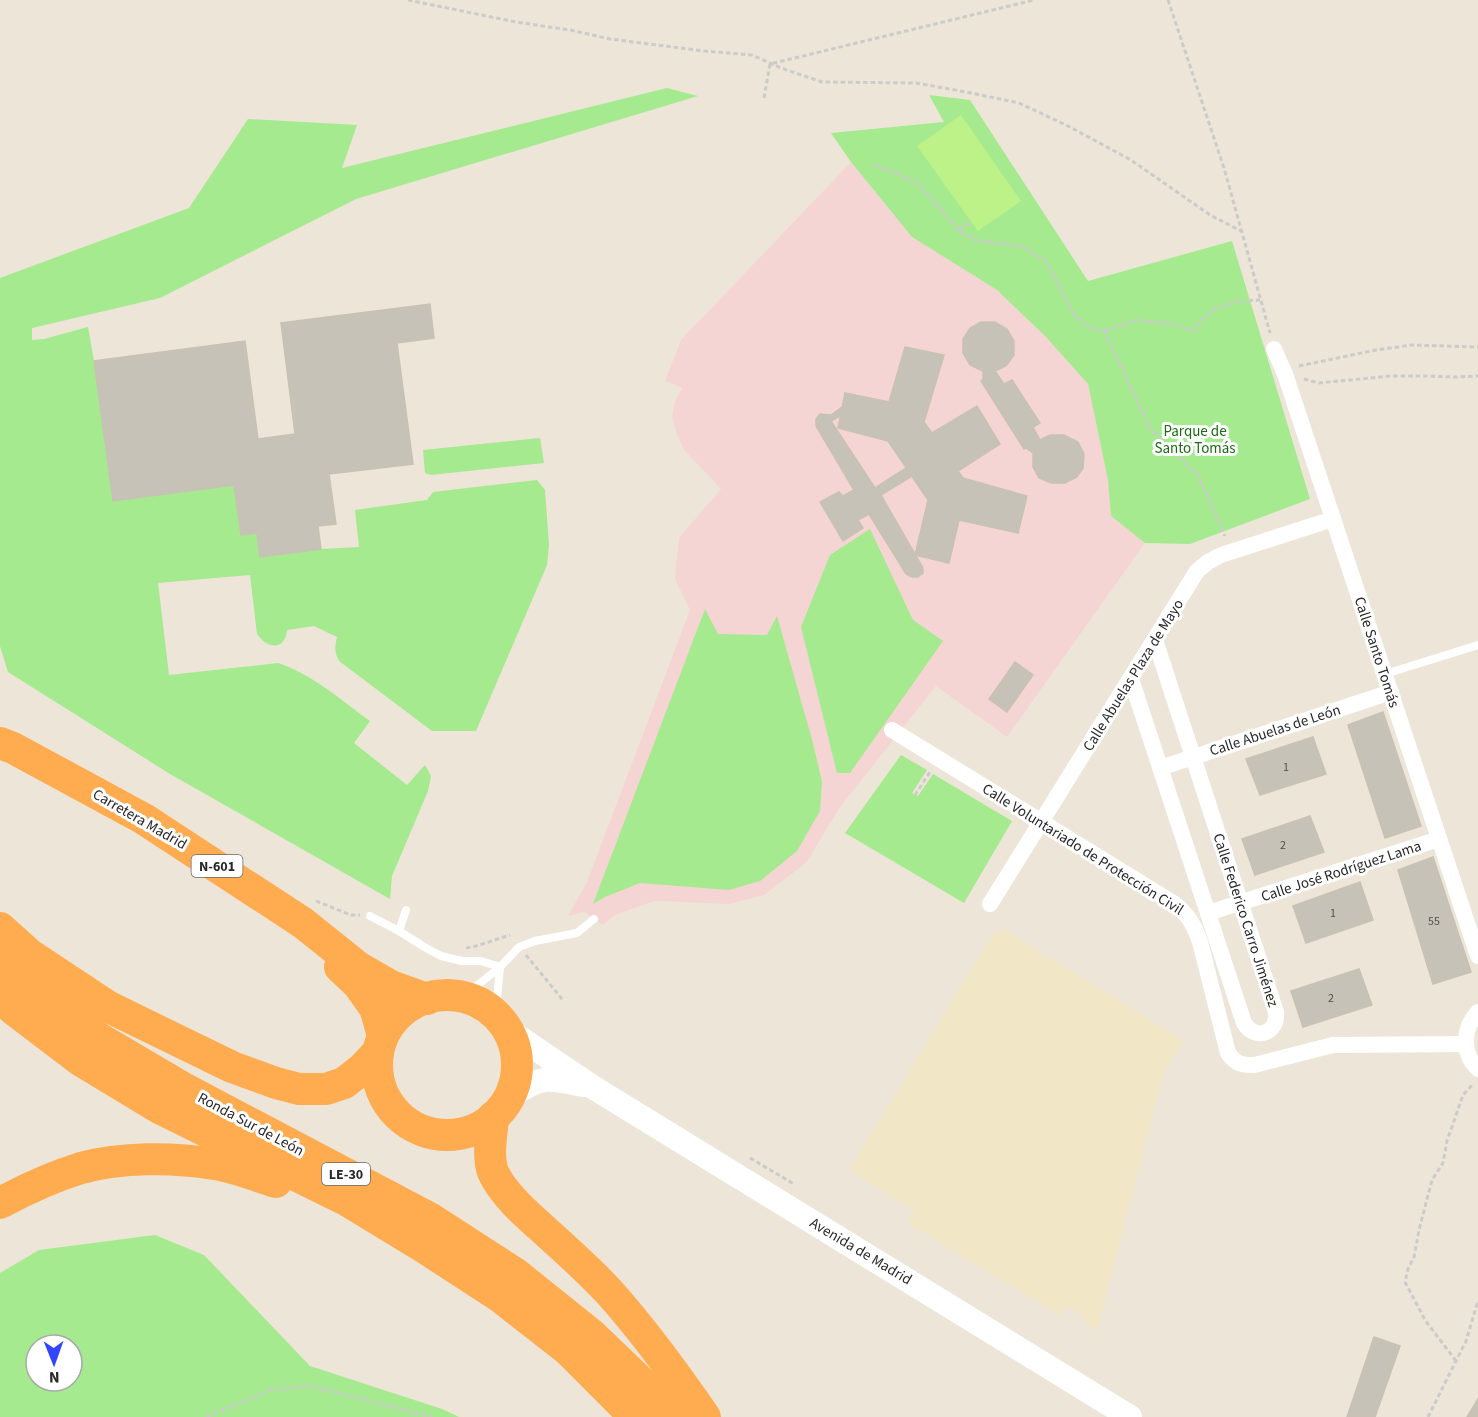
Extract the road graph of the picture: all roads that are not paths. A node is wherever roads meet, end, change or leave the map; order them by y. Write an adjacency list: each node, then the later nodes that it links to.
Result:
1 (1274, 349): 2 (street, Calle Santo Tomás)
2 (1333, 519): 3 (street, Calle Abuelas Plaza de Mayo); 5 (street, Calle Santo Tomás)
3 (1155, 640): 6 (street, Calle Abuelas Plaza de Mayo); 10 (street, Calle Federico Carro Jiménez)
4 (1478, 645): 5 (lane)
5 (1385, 674): 7 (street, Calle Santo Tomás)
6 (1131, 679): 12 (street, Calle Federico Carro Jiménez); 13 (street, Calle Abuelas Plaza de Mayo)
7 (1391, 692): 10 (street, Calle Abuelas de León); 14 (street, Calle Santo Tomás)
8 (892, 730): 13 (street, Calle Voluntariado de Protección Civil)
9 (0, 743): 28 (highway, Carretera Madrid / N-601)
10 (1193, 757): 12 (street, Calle Abuelas de León); 15 (street, Calle Federico Carro Jiménez)
11 (0, 759): 31 (highway, Carretera Madrid / N-601)
12 (1160, 768): 18 (street, Calle Federico Carro Jiménez)
13 (1041, 822): 16 (street, Calle Abuelas Plaza de Mayo); 32 (street, Calle Voluntariado de Protección Civil)
14 (1439, 839): 15 (street, Calle José Rodríguez Lama); 23 (street, Calle Santo Tomás)
15 (1240, 902): 18 (street, Calle José Rodríguez Lama); 18 (street, Calle Federico Carro Jiménez)
16 (990, 904)
17 (406, 910): 22 (lane)
18 (1208, 913)
19 (370, 916): 22 (lane)
20 (594, 919): 25 (lane)
21 (0, 928): 31 (highway)
22 (399, 931): 25 (lane)
23 (1478, 956)
24 (0, 960): 39 (highway, Ronda Sur de León / LE-30)
25 (500, 967): 27 (lane); 30 (lane)
26 (0, 997): 37 (highway, Ronda Sur de León / LE-30)
27 (463, 997): 28 (highway, N-601); 30 (highway, N-601)
28 (427, 999): 31 (highway, N-601)
29 (1478, 1012): 32 (street)
30 (506, 1025): 34 (main road, Avenida de Madrid); 35 (highway)
31 (381, 1043): 35 (highway, N-601)
32 (1466, 1044): 33 (street)
33 (1478, 1069)
34 (591, 1086): 35 (main road, Avenida de Madrid); 41 (main road, Avenida de Madrid)
35 (501, 1107): 40 (highway)
36 (0, 1203): 37 (highway)
37 (422, 1246): 38 (highway, Ronda Sur de León / LE-30)
38 (635, 1417)
39 (672, 1417)
40 (705, 1417)
41 (1130, 1417)

